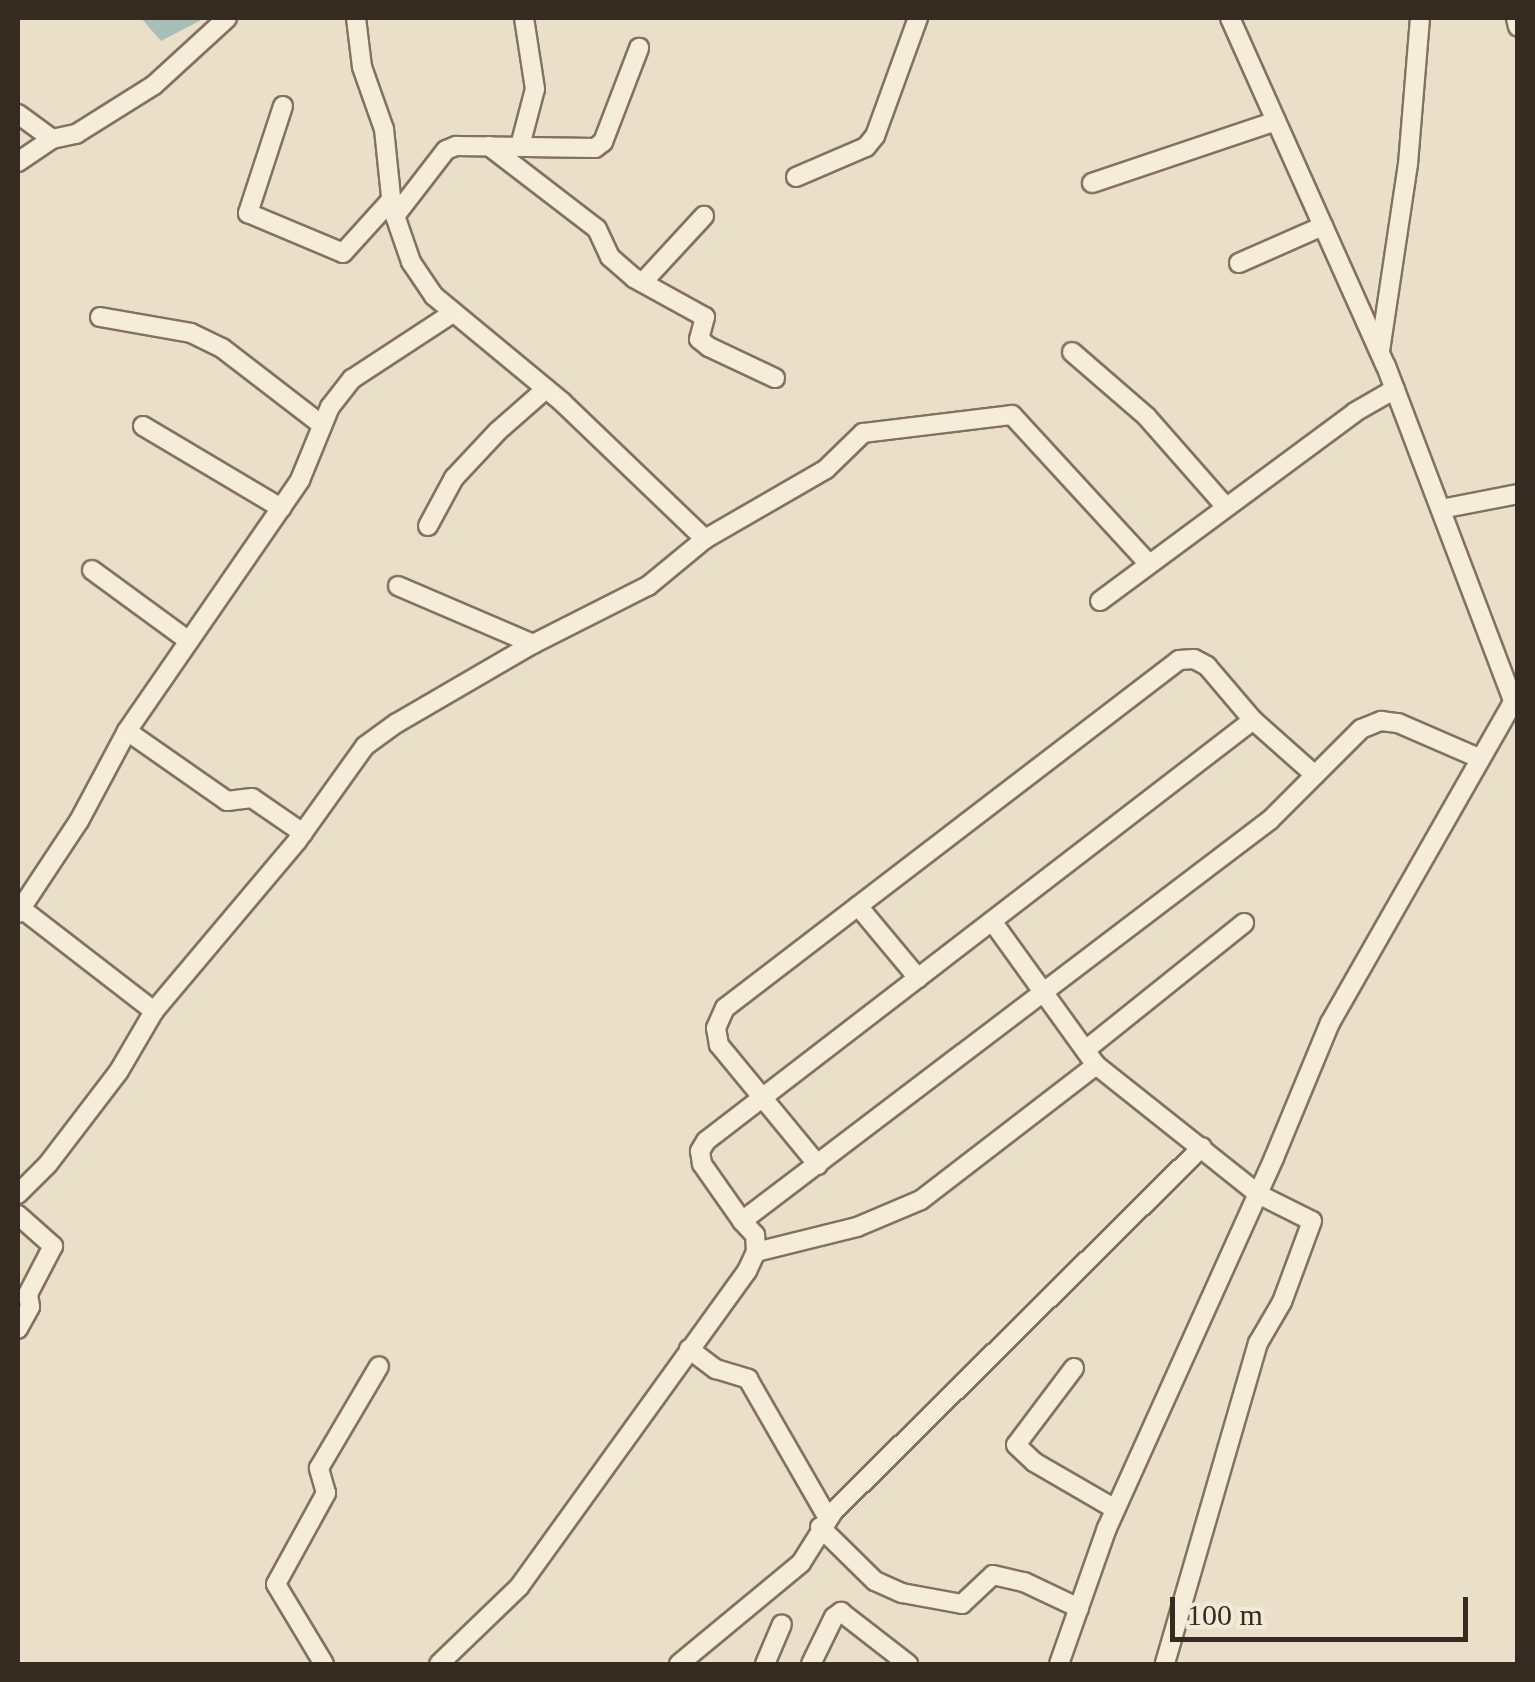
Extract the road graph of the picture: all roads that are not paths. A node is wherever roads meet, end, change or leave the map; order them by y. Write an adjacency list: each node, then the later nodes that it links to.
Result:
1 (227, 18): 13 (street)
2 (356, 18): 19 (street)
3 (524, 18): 15 (street)
4 (918, 18): 17 (street)
5 (1230, 18): 12 (street)
6 (1420, 18): 27 (street)
7 (1516, 18): 8 (street)
8 (1518, 27)
9 (639, 48): 15 (street)
10 (283, 106): 19 (street)
11 (18, 114): 13 (street)
12 (1276, 120): 18 (street); 21 (street)
13 (52, 140): 16 (street)
14 (489, 146): 15 (street); 19 (street); 23 (street)
15 (520, 146)
16 (18, 162)
17 (796, 178)
18 (1092, 182)
19 (393, 208): 24 (street)
20 (704, 216): 23 (street)
21 (1324, 226): 22 (street); 27 (street)
22 (1240, 262)
23 (643, 282): 28 (street)
24 (453, 313): 29 (street); 31 (street)
25 (100, 316): 31 (street)
26 (1072, 352): 35 (street)
27 (1380, 352): 30 (street)
28 (776, 378)
29 (546, 389): 37 (street); 38 (street)
30 (1395, 390): 35 (street); 36 (street)
31 (322, 424): 34 (street)
32 (143, 426): 34 (street)
33 (1518, 494): 36 (street)
34 (281, 508): 43 (street)
35 (1226, 508): 39 (street)
36 (1440, 509): 45 (street)
37 (428, 526)
38 (705, 538): 39 (street); 44 (street)
39 (1149, 564): 42 (street)
40 (92, 570): 43 (street)
41 (398, 586): 44 (street)
42 (1100, 601)
43 (189, 641): 47 (street)
44 (533, 644): 50 (street)
45 (1516, 702): 48 (street)
46 (1253, 720): 49 (street); 51 (street); 53 (street)
47 (128, 732): 50 (street); 52 (street)
48 (1479, 758): 49 (street); 63 (street)
49 (1315, 775): 56 (street)
50 (304, 833): 57 (street)
51 (858, 906): 55 (street); 59 (street)
52 (18, 909): 57 (street)
53 (992, 921): 55 (street); 56 (street)
54 (1244, 923): 58 (street)
55 (918, 978): 59 (street)
56 (1046, 991): 58 (street); 61 (street)
57 (154, 1011): 62 (street)
58 (1092, 1057): 60 (street); 66 (street)
59 (762, 1098): 61 (street); 65 (street)
60 (1202, 1147): 63 (street); 72 (street)
61 (818, 1165): 65 (street)
62 (18, 1194)
63 (1258, 1194): 71 (street); 82 (street)
64 (18, 1215): 67 (street)
65 (742, 1221): 66 (street)
66 (756, 1252): 68 (street)
67 (18, 1329)
68 (689, 1349): 72 (street); 76 (street)
69 (379, 1366): 75 (street)
70 (1074, 1368): 71 (street)
71 (1115, 1509): 73 (street)
72 (824, 1522): 73 (street); 77 (street)
73 (1079, 1608): 81 (street)
74 (782, 1624): 78 (street)
75 (324, 1664)
76 (439, 1664)
77 (678, 1664)
78 (764, 1664)
79 (811, 1664): 80 (street)
80 (908, 1664)
81 (1060, 1664)
82 (1165, 1664)

